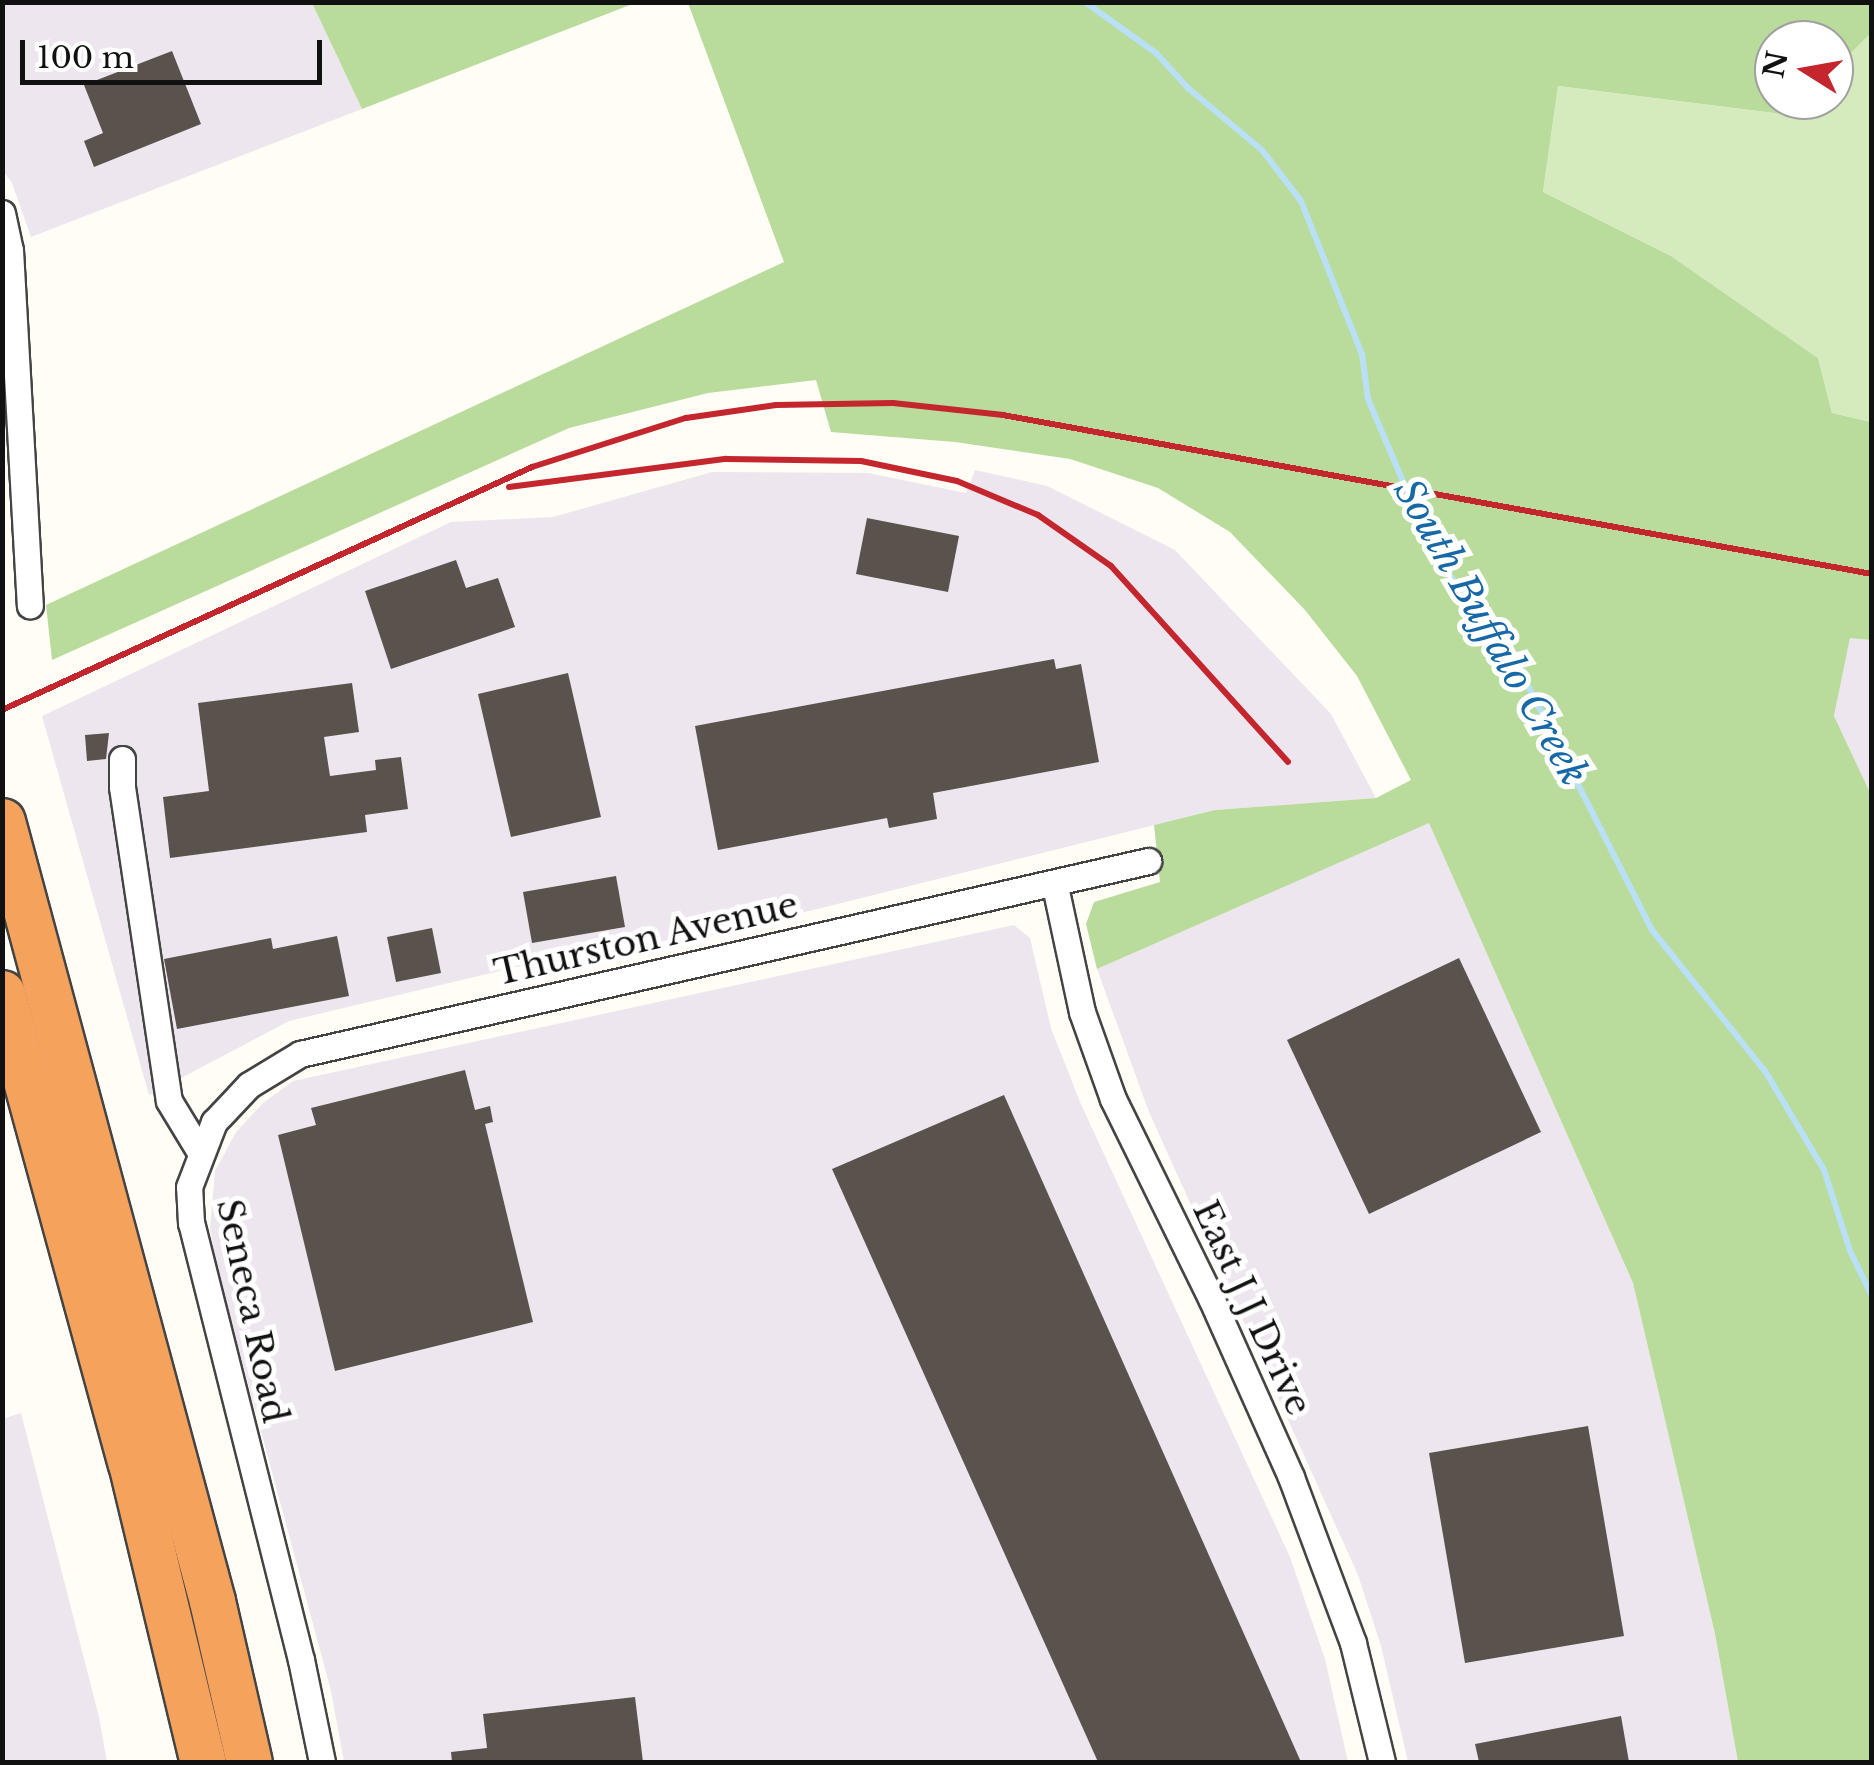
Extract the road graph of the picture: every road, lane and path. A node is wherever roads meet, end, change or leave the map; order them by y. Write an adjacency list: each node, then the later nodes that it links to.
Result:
1 (2, 213): 2 (street)
2 (30, 604)
3 (122, 759): 8 (street)
4 (2, 821): 10 (highway)
5 (1148, 861): 6 (street, Thurston Avenue)
6 (1054, 886): 8 (street, Thurston Avenue); 12 (street, East J J Drive)
7 (2, 993): 9 (highway)
8 (200, 1152): 11 (street, Seneca Road)
9 (203, 1762)
10 (249, 1762)
11 (322, 1762)
12 (1382, 1762)

